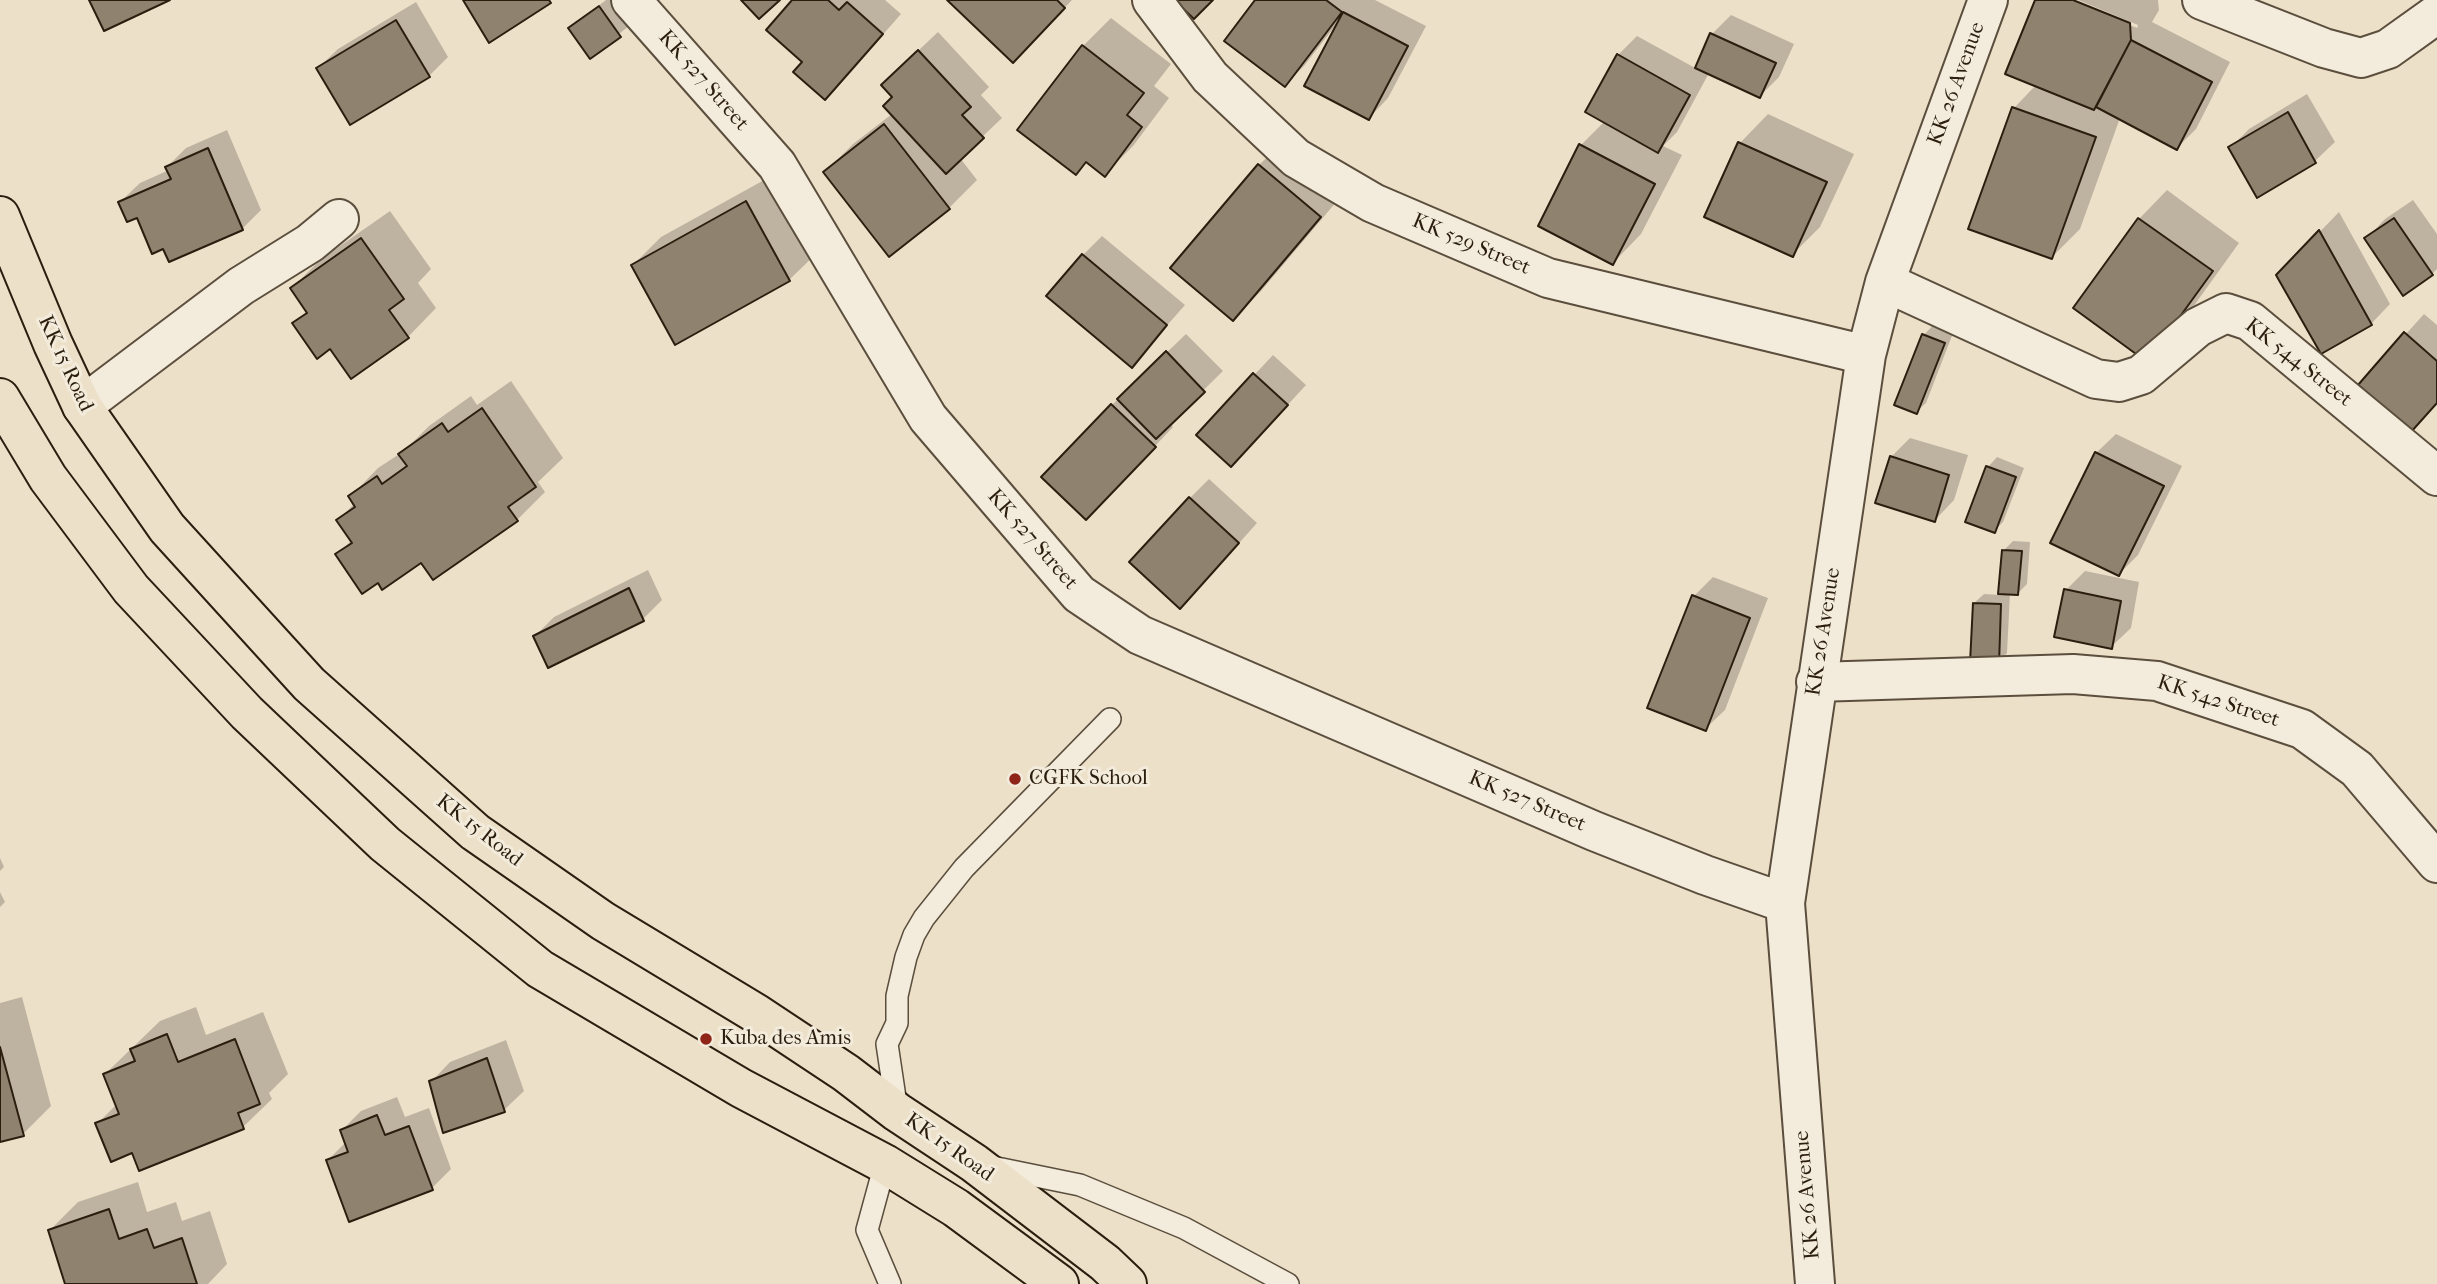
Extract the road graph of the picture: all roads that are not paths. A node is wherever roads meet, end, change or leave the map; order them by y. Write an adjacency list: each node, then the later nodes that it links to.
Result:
1 (631, 0): 16 (street, KK 527 Street)
2 (1152, 0): 9 (street, KK 529 Street)
3 (1988, 0): 8 (street, KK 26 Avenue)
4 (2202, 0): 5 (street)
5 (2437, 14)
6 (339, 219): 11 (street)
7 (2, 227): 11 (highway, KK 15 Road)
8 (1885, 282): 9 (street, KK 26 Avenue); 12 (street, KK 544 Street)
9 (1866, 355): 13 (street, KK 26 Avenue)
10 (0, 398): 19 (highway)
11 (82, 406): 17 (highway, KK 15 Road)
12 (2437, 476)
13 (1816, 682): 15 (street, KK 542 Street); 16 (street, KK 26 Avenue)
14 (1110, 719): 17 (lane)
15 (2437, 863)
16 (1784, 904): 24 (street, KK 26 Avenue)
17 (897, 1112): 18 (highway, KK 15 Road)
18 (974, 1163): 22 (highway, KK 15 Road); 23 (lane)
19 (885, 1164): 20 (lane); 21 (highway)
20 (890, 1284)
21 (1059, 1284)
22 (1127, 1284)
23 (1288, 1284)
24 (1815, 1284)

